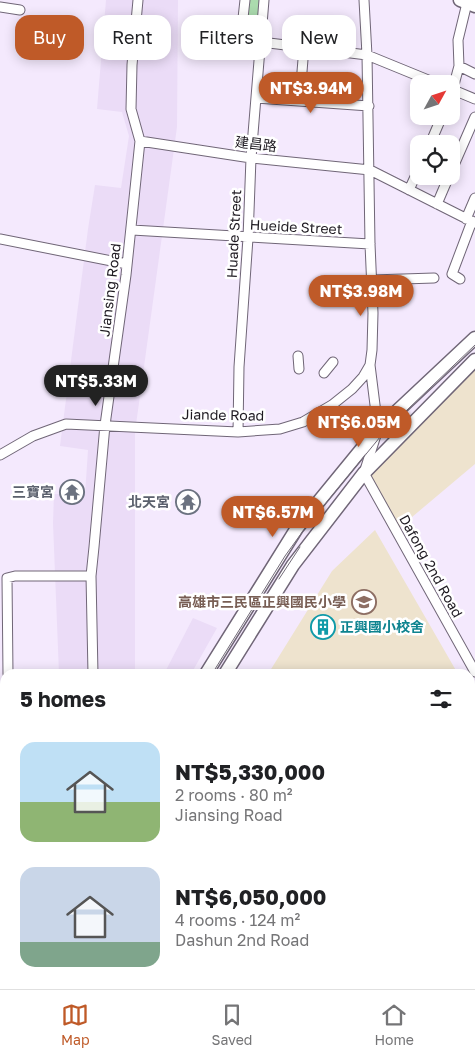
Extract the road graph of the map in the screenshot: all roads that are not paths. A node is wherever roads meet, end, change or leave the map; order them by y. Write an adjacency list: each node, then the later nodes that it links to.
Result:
1 (138, 0): 24 (street, Jiansing Road)
2 (245, 0): 8 (street)
3 (264, 0): 9 (street, Huade Street)
4 (364, 0): 11 (street)
5 (467, 3): 14 (street)
6 (0, 7): 7 (street)
7 (20, 10)
8 (243, 15)
9 (263, 15)
10 (356, 54): 11 (street)
11 (367, 55): 16 (street); 22 (street)
12 (259, 60): 20 (street, Huade Street)
13 (303, 60): 18 (street)
14 (459, 66): 15 (street); 17 (street)
15 (475, 74)
16 (416, 75)
17 (457, 75)
18 (301, 84)
19 (460, 94): 21 (street)
20 (256, 98): 22 (street); 26 (street, Huade Street)
21 (475, 99)
22 (369, 106): 27 (street)
23 (475, 118): 25 (street)
24 (140, 141): 26 (street, 建昌路); 34 (street, Jiansing Road)
25 (460, 152)
26 (251, 158): 27 (street, 建昌路); 35 (street, Huade Street)
27 (370, 170): 30 (street); 37 (street)
28 (411, 185): 30 (street)
29 (446, 185): 32 (street)
30 (409, 190): 32 (street)
31 (475, 198): 33 (street)
32 (437, 204): 33 (street)
33 (471, 221): 40 (street)
34 (132, 230): 35 (street, Hueide Street); 38 (street, Jiansing Road)
35 (248, 238): 37 (street, Hueide Street); 51 (street, Huade Street)
36 (0, 240): 38 (street)
37 (370, 244): 41 (street)
38 (127, 264): 49 (street, Jiansing Road)
39 (434, 278): 41 (street)
40 (460, 279)
41 (372, 280): 46 (street)
42 (475, 338): 50 (street)
43 (298, 356): 47 (street)
44 (475, 360): 53 (street)
45 (334, 362): 48 (street)
46 (370, 365): 50 (street); 51 (street, Jiande Road)
47 (299, 369)
48 (324, 373)
49 (105, 425): 51 (street, Jiande Road); 52 (street, Jiande Road); 54 (street, Jiansing Road)
50 (378, 429): 53 (street); 57 (street)
51 (238, 432)
52 (0, 455)
53 (364, 473): 58 (street); 59 (street, Dafong 2nd Road)
54 (92, 576): 55 (street); 56 (street, Jiansing Road)
55 (8, 669)
56 (93, 669)
57 (209, 669)
58 (228, 669)
59 (473, 669)

